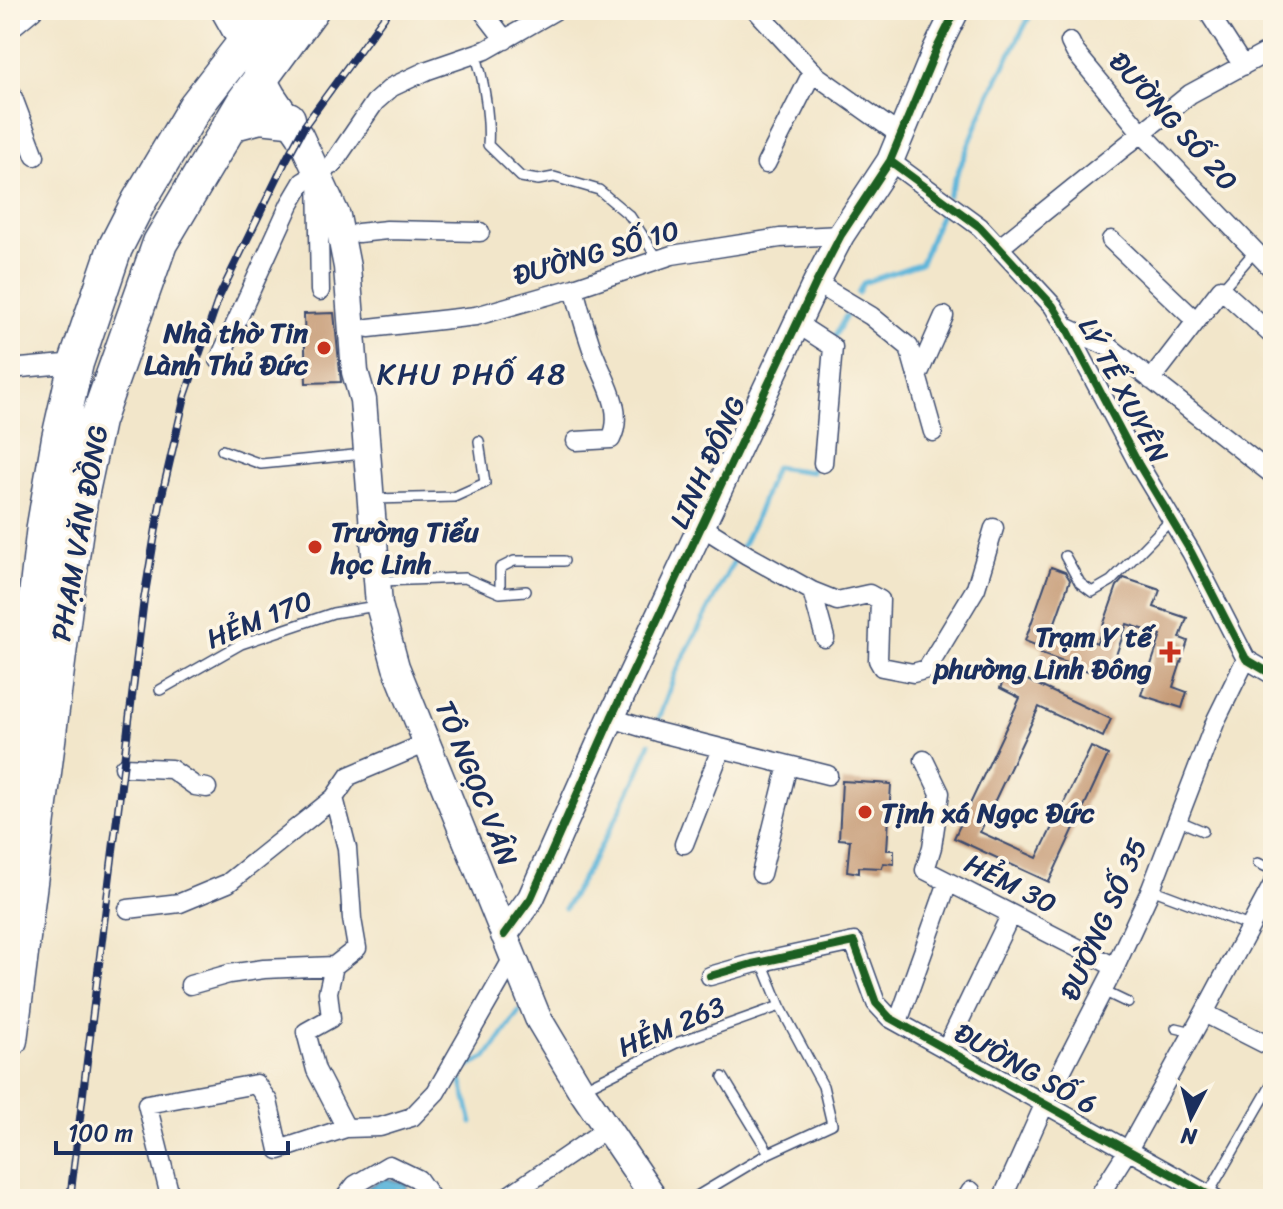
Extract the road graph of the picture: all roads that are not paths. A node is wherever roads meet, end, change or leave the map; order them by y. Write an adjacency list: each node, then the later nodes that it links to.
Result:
1 (33, 10): 8 (street)
2 (224, 10): 9 (main road, TÔ NGỌC VÂN)
3 (482, 10): 10 (street)
4 (556, 10): 10 (street)
5 (756, 10): 15 (street)
6 (1207, 10): 14 (street)
7 (951, 12): 20 (main road, LINH ĐÔNG)
8 (10, 29)
9 (269, 34): 17 (main road, TÔ NGỌC VÂN); 18 (highway, PHẠM VĂN ĐỒNG); 24 (main road, TÔ NGỌC VÂN); 44 (highway, PHẠM VĂN ĐỒNG)
10 (505, 40): 13 (street)
11 (1070, 42): 19 (street, ĐƯỜNG SỐ 20)
12 (1273, 49): 14 (street)
13 (475, 54): 24 (street); 31 (lane)
14 (1243, 66): 19 (street)
15 (813, 71): 20 (street); 23 (street)
16 (10, 90): 21 (street)
17 (288, 119): 18 (highway); 24 (main road, TÔ NGỌC VÂN)
18 (230, 124): 104 (highway, PHẠM VĂN ĐỒNG)
19 (1142, 133): 29 (street); 30 (street, ĐƯỜNG SỐ 20)
20 (900, 135): 22 (main road, LINH ĐÔNG)
21 (35, 156)
22 (890, 161): 27 (main road, LINH ĐÔNG); 29 (street, LÝ TẾ XUYÊN)
23 (766, 164)
24 (325, 169): 26 (main road, TÔ NGỌC VÂN); 36 (street); 43 (street); 48 (main road, TÔ NGỌC VÂN)
25 (480, 232): 26 (street)
26 (358, 233): 41 (main road, TÔ NGỌC VÂN)
27 (841, 235): 31 (street, ĐƯỜNG SỐ 10); 33 (main road, LINH ĐÔNG)
28 (1111, 240): 38 (street)
29 (999, 248): 40 (street, LÝ TẾ XUYÊN)
30 (1255, 251): 32 (street, ĐƯỜNG SỐ 20); 35 (lane)
31 (658, 259): 34 (street, ĐƯỜNG SỐ 10)
32 (1273, 270)
33 (816, 283): 39 (main road, LINH ĐÔNG); 46 (street)
34 (574, 288): 41 (street, ĐƯỜNG SỐ 10); 51 (street)
35 (1222, 289): 38 (street); 42 (street)
36 (320, 291)
37 (944, 316): 46 (street)
38 (1196, 321): 47 (street)
39 (796, 323): 54 (street); 58 (main road, LINH ĐÔNG)
40 (1066, 327): 47 (street); 57 (street, LÝ TẾ XUYÊN)
41 (369, 328): 48 (main road, TÔ NGỌC VÂN)
42 (1273, 336)
43 (219, 360)
44 (76, 363): 45 (street); 68 (highway, PHẠM VĂN ĐỒNG)
45 (10, 369)
46 (918, 375): 49 (street)
47 (1151, 380): 55 (street)
48 (363, 400): 53 (main road, TÔ NGỌC VÂN)
49 (933, 432)
50 (479, 441): 56 (lane)
51 (576, 441)
52 (222, 450): 53 (lane)
53 (368, 454): 56 (main road, TÔ NGỌC VÂN)
54 (823, 463)
55 (1273, 475)
56 (371, 499): 64 (main road, TÔ NGỌC VÂN)
57 (1171, 520): 60 (lane); 67 (street, LÝ TẾ XUYÊN)
58 (701, 526): 63 (street); 71 (main road, LINH ĐÔNG)
59 (994, 528): 63 (street)
60 (1065, 556)
61 (564, 561): 65 (lane)
62 (526, 591): 65 (lane)
63 (812, 591): 66 (street)
64 (378, 593): 65 (lane, HẺM 170); 70 (lane, HẺM 170); 72 (main road, TÔ NGỌC VÂN)
65 (500, 593)
66 (825, 638)
67 (1246, 659): 69 (street); 80 (street, ĐƯỜNG SỐ 35)
68 (16, 669): 81 (highway, PHẠM VĂN ĐỒNG)
69 (1273, 675)
70 (160, 690)
71 (611, 718): 73 (street); 93 (main road, LINH ĐÔNG)
72 (427, 743): 79 (street); 93 (main road, TÔ NGỌC VÂN)
73 (721, 749): 75 (street); 83 (street)
74 (924, 760): 87 (street, HẺM 30)
75 (788, 765): 77 (street); 86 (street)
76 (124, 767): 78 (street)
77 (828, 775)
78 (207, 788)
79 (334, 798): 90 (street); 95 (street)
80 (1177, 820): 82 (lane); 89 (street, ĐƯỜNG SỐ 35)
81 (10, 824)
82 (1203, 831)
83 (684, 844)
84 (1258, 863): 85 (lane)
85 (1273, 870)
86 (761, 874)
87 (948, 882): 91 (street, HẺM 30); 103 (street)
88 (1273, 884): 92 (street)
89 (1151, 889): 92 (lane); 96 (street, ĐƯỜNG SỐ 35)
90 (128, 909)
91 (1011, 914): 96 (street, HẺM 30); 106 (street)
92 (1252, 927): 102 (street)
93 (508, 947): 109 (main road, TÔ NGỌC VÂN); 111 (street)
94 (762, 961): 97 (street); 101 (lane); 103 (street, ĐƯỜNG SỐ 6)
95 (334, 966): 98 (street); 111 (street)
96 (1115, 967): 99 (street, ĐƯỜNG SỐ 35)
97 (710, 976)
98 (190, 985)
99 (1103, 991): 100 (lane); 110 (street, ĐƯỜNG SỐ 35)
100 (1128, 1003)
101 (780, 1006): 109 (lane, HẺM 263); 114 (lane)
102 (1204, 1013): 105 (street); 113 (street)
103 (898, 1022): 106 (street, ĐƯỜNG SỐ 6)
104 (10, 1040)
105 (1273, 1048)
106 (946, 1049): 110 (street, ĐƯỜNG SỐ 6)
107 (723, 1077): 114 (lane)
108 (1273, 1082): 116 (lane)
109 (581, 1090): 112 (main road, TÔ NGỌC VÂN)
110 (1045, 1103): 113 (street, ĐƯỜNG SỐ 6); 122 (street, ĐƯỜNG SỐ 35)
111 (346, 1128): 115 (street)
112 (608, 1128): 119 (street); 120 (main road, TÔ NGỌC VÂN)
113 (1128, 1150): 116 (street, ĐƯỜNG SỐ 6); 123 (street)
114 (769, 1153): 121 (lane)
115 (168, 1188)
116 (1210, 1198)
117 (344, 1199): 118 (street)
118 (432, 1199)
119 (504, 1199)
120 (655, 1199)
121 (692, 1199)
122 (1002, 1199)
123 (1097, 1199)

